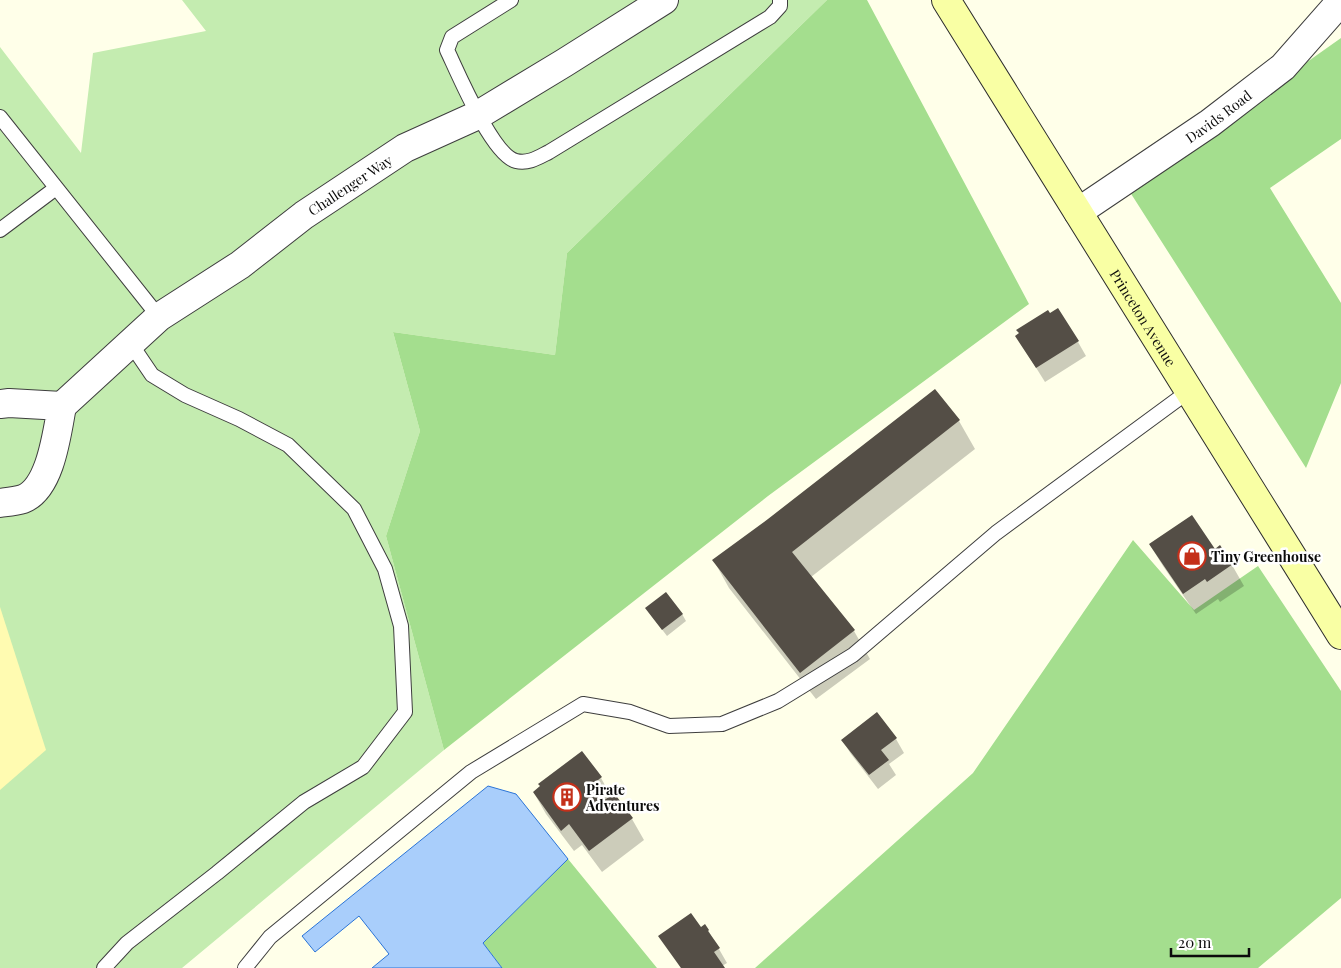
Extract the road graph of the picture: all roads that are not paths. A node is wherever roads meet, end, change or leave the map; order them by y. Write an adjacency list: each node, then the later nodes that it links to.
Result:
1 (511, 0): 6 (lane)
2 (664, 0): 6 (street, Challenger Way)
3 (780, 0): 6 (lane)
4 (946, 0): 9 (main road, Princeton Avenue)
5 (1341, 1): 9 (street, Davids Road)
6 (478, 115): 11 (street, Challenger Way)
7 (0, 117): 8 (lane)
8 (56, 188): 10 (lane); 11 (lane)
9 (1078, 212): 13 (main road, Princeton Avenue)
10 (0, 230)
11 (159, 317): 12 (street, Challenger Way)
12 (131, 344): 15 (street, Challenger Way); 18 (lane)
13 (1189, 391): 17 (main road, Princeton Avenue); 19 (lane)
14 (0, 404): 15 (street)
15 (62, 406): 16 (street)
16 (0, 503)
17 (1341, 635)
18 (104, 968)
19 (245, 968)

